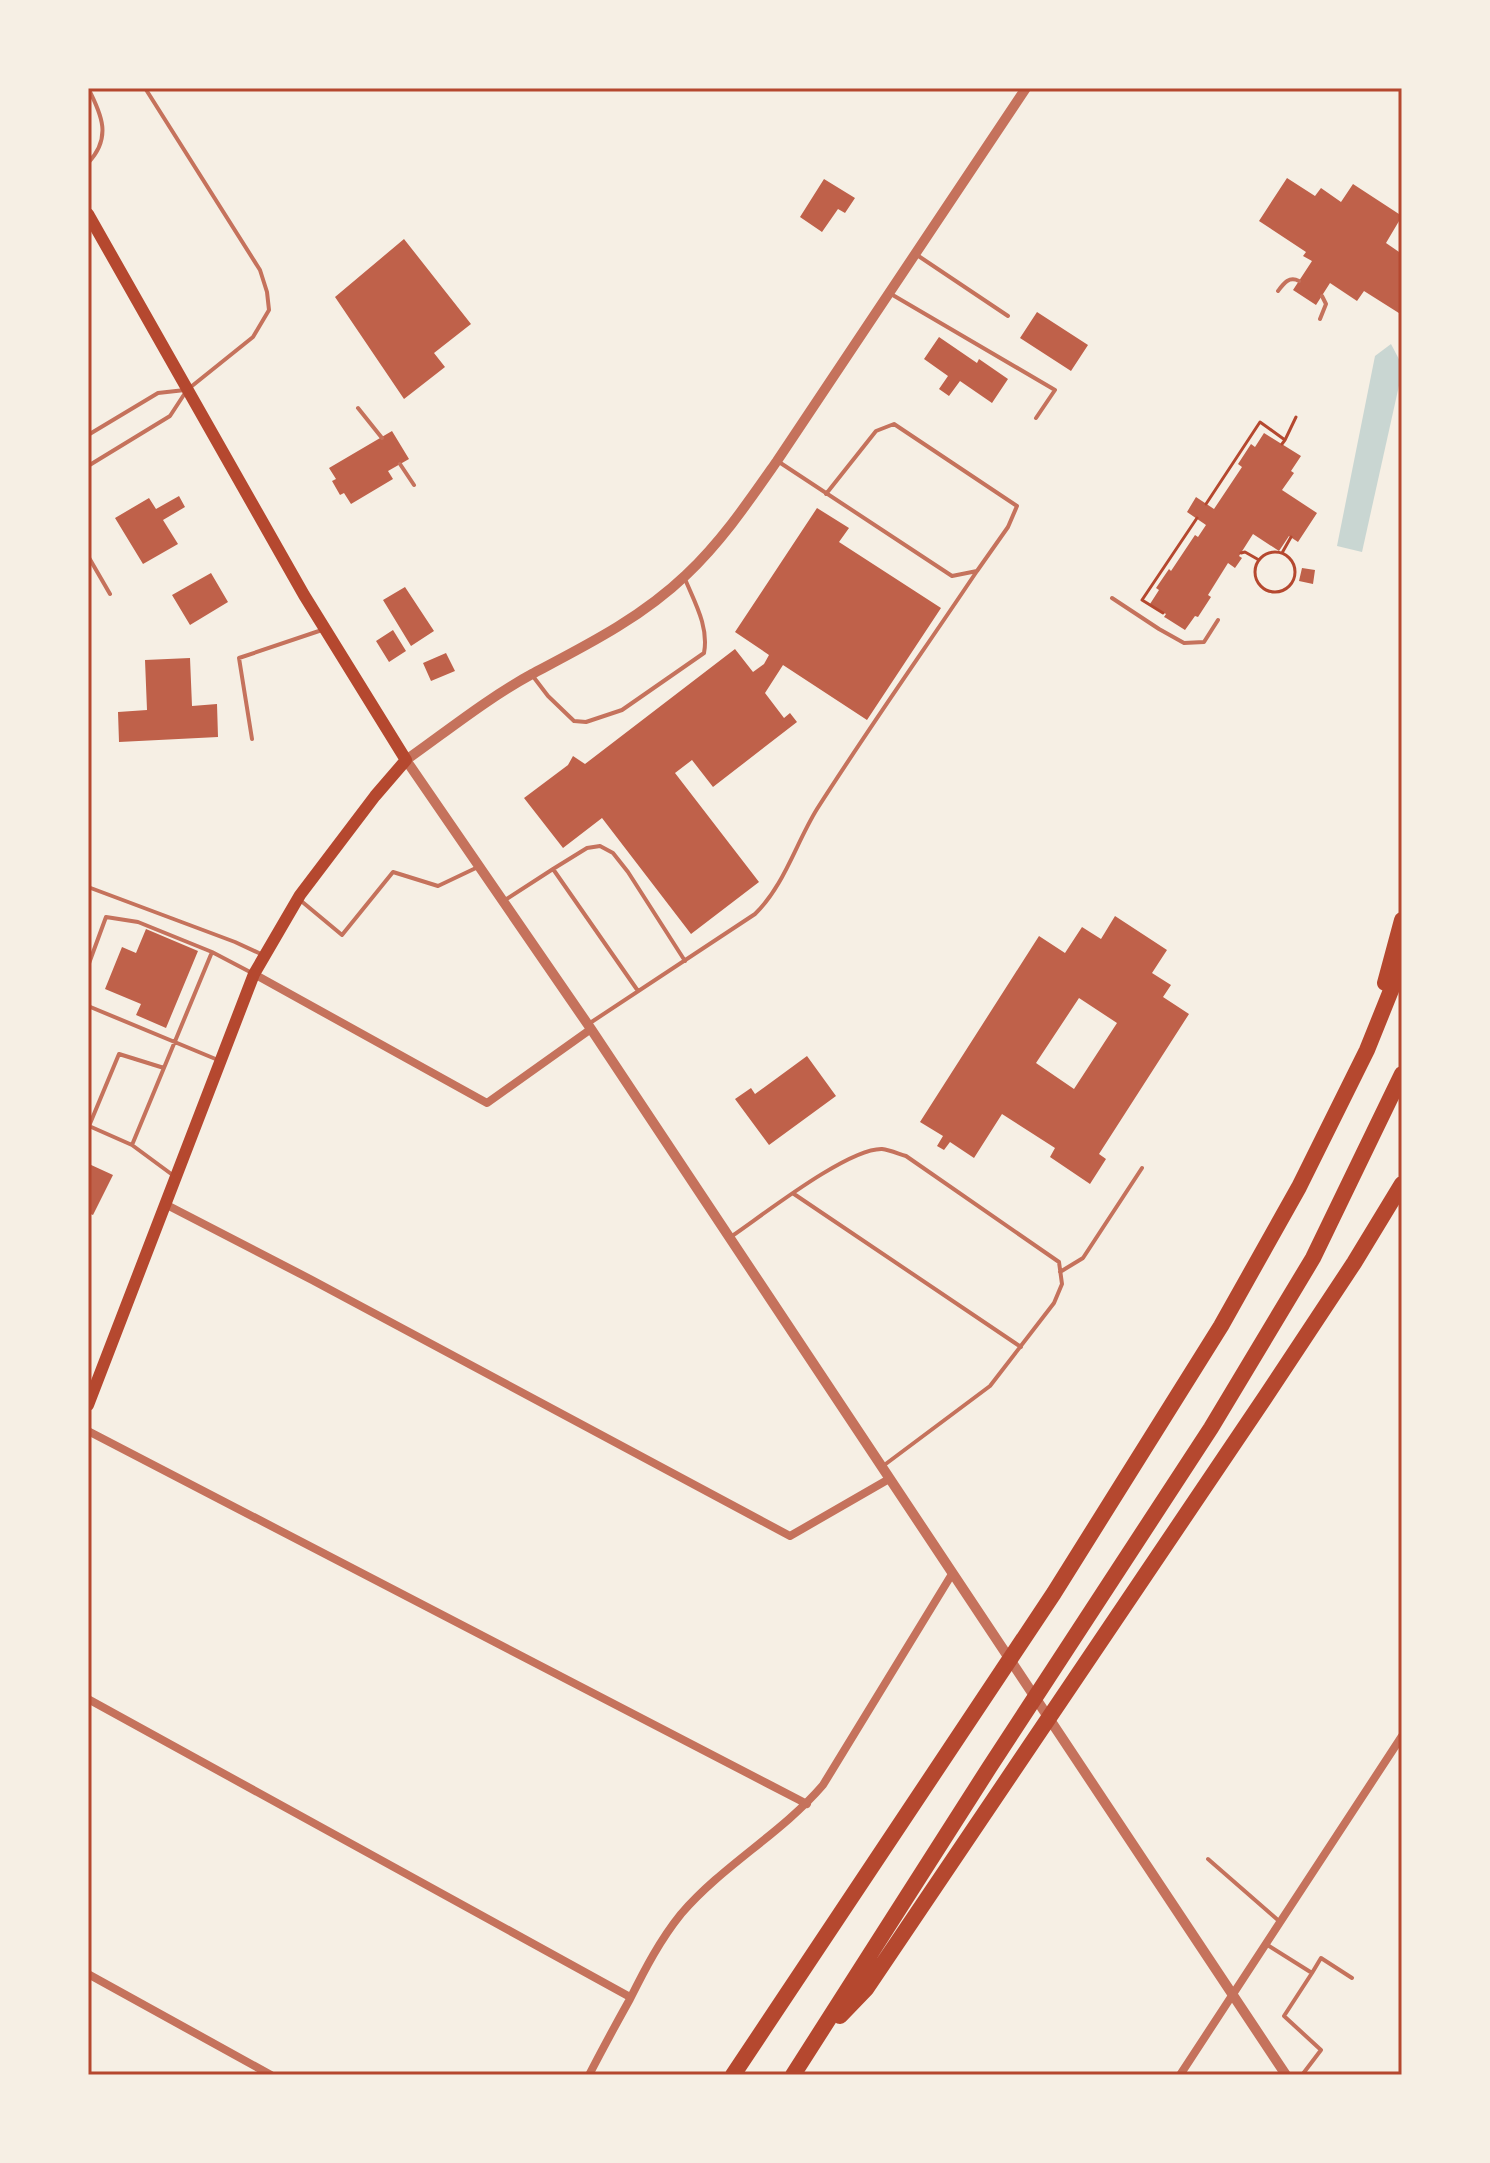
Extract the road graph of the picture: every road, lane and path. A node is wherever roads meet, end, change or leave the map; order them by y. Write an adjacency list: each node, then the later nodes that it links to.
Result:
1 (88, 88): 4 (lane)
2 (145, 88): 13 (lane)
3 (1026, 88): 6 (street)
4 (88, 163)
5 (88, 214): 13 (main road)
6 (915, 254): 9 (street); 11 (lane)
7 (1299, 281): 8 (lane)
8 (1278, 291)
9 (888, 292): 16 (lane); 19 (street)
10 (1322, 296): 12 (lane)
11 (1008, 316)
12 (1320, 319)
13 (187, 390): 17 (lane); 21 (lane); 37 (main road)
14 (358, 408): 18 (lane)
15 (1296, 417): 24 (path)
16 (1036, 418)
17 (88, 435)
18 (382, 438)
19 (777, 461): 23 (lane); 32 (street)
20 (400, 464): 22 (lane)
21 (88, 466)
22 (414, 485)
23 (826, 494): 31 (lane); 31 (lane)
24 (1206, 504)
25 (1197, 518): 35 (path)
26 (1291, 537): 28 (path)
27 (1241, 553): 30 (path)
28 (1282, 553): 30 (path); 30 (path)
29 (88, 556): 33 (lane)
30 (1259, 560)
31 (977, 571): 49 (lane)
32 (684, 577): 38 (street); 38 (lane)
33 (110, 594)
34 (1112, 598): 36 (lane)
35 (1163, 613)
36 (1218, 620)
37 (325, 629): 39 (lane); 40 (main road)
38 (532, 675): 40 (street)
39 (252, 739)
40 (406, 760): 41 (street); 44 (main road)
41 (480, 867): 44 (lane); 45 (street)
42 (553, 869): 45 (lane); 49 (lane); 53 (lane)
43 (88, 887): 48 (lane)
44 (299, 898): 48 (main road)
45 (503, 901): 55 (street)
46 (1402, 920): 57 (highway)
47 (212, 952): 51 (lane); 52 (lane); 56 (lane)
48 (265, 956): 52 (main road)
49 (685, 961): 53 (lane)
50 (1402, 963): 57 (highway)
51 (88, 966)
52 (254, 974): 55 (street); 58 (main road)
53 (638, 991): 55 (lane)
54 (88, 1006): 56 (lane)
55 (590, 1026): 68 (street)
56 (174, 1043): 58 (lane); 59 (lane)
57 (1367, 1050): 90 (highway)
58 (220, 1061): 64 (main road)
59 (164, 1068): 61 (lane); 62 (lane)
60 (1402, 1074): 87 (highway)
61 (89, 1126): 62 (lane)
62 (132, 1145): 64 (lane)
63 (1142, 1168): 69 (lane)
64 (176, 1177): 67 (main road)
65 (1402, 1184): 87 (highway)
66 (793, 1194): 68 (lane); 69 (lane); 70 (lane)
67 (165, 1204): 71 (main road); 74 (street)
68 (729, 1238): 73 (street)
69 (1060, 1272): 70 (lane)
70 (1021, 1347): 73 (lane)
71 (89, 1400)
72 (88, 1431): 78 (street)
73 (881, 1467): 74 (street)
74 (889, 1479): 75 (street)
75 (952, 1574): 78 (street); 85 (street)
76 (88, 1699): 86 (street)
77 (1402, 1736): 80 (street)
78 (807, 1804): 86 (street)
79 (1208, 1859): 80 (lane)
80 (1280, 1923): 81 (street)
81 (1266, 1944): 82 (lane); 85 (street)
82 (1312, 1973): 84 (lane); 94 (lane)
83 (88, 1974): 88 (street)
84 (1352, 1978)
85 (1233, 1996): 92 (street); 93 (street)
86 (630, 1997): 89 (street)
87 (815, 2043): 91 (highway)
88 (271, 2075)
89 (589, 2075)
90 (733, 2075)
91 (793, 2075)
92 (1180, 2075)
93 (1286, 2075)
94 (1302, 2075)

